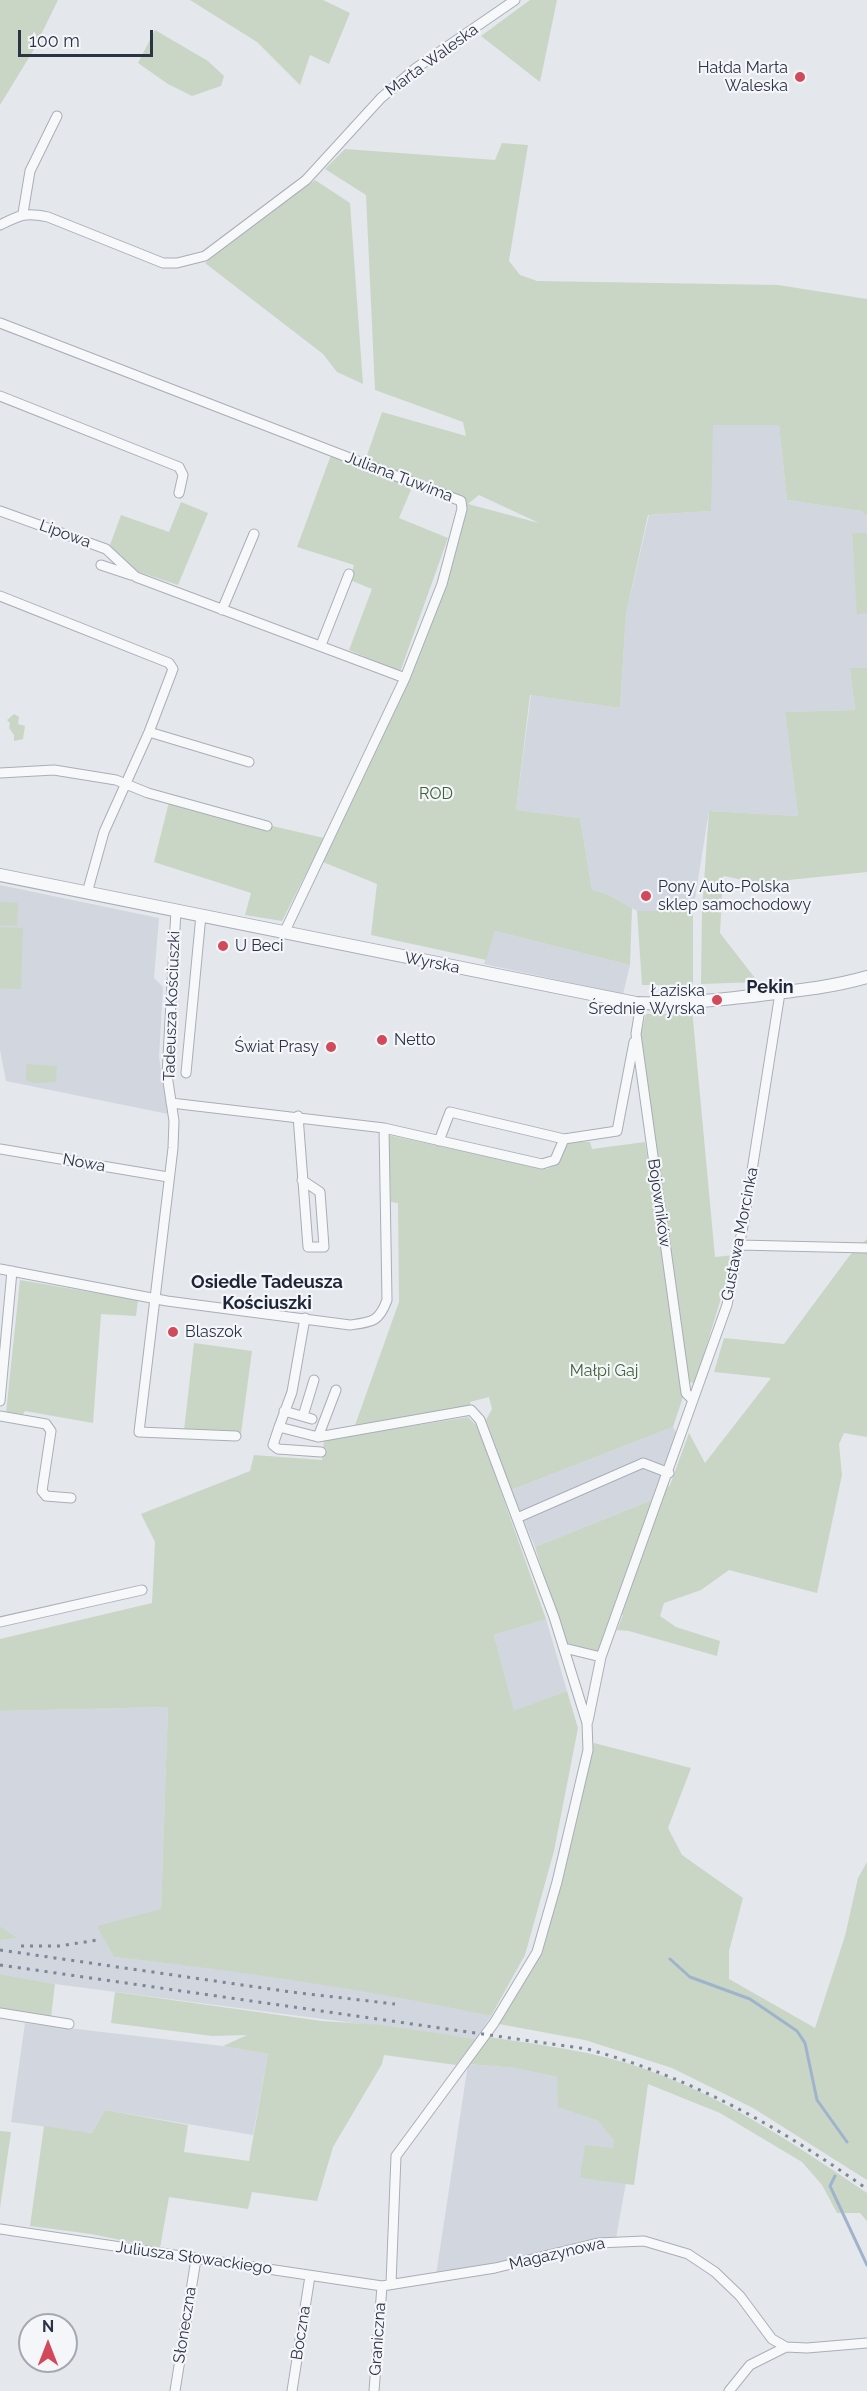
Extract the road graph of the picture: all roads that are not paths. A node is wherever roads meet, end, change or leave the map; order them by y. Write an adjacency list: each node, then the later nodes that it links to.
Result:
1 (515, 0): 3 (street, Marta Waleska)
2 (57, 116): 3 (street)
3 (23, 213): 4 (street)
4 (0, 225)
5 (0, 323): 16 (street, Juliana Tuwima)
6 (0, 396): 7 (street)
7 (179, 493)
8 (0, 511): 12 (street, Lipowa)
9 (254, 534): 14 (street)
10 (101, 565): 12 (street)
11 (349, 574): 15 (street)
12 (136, 577): 14 (street, Lipowa)
13 (0, 596): 17 (street)
14 (222, 610): 15 (street, Lipowa)
15 (321, 645): 16 (street, Lipowa)
16 (405, 678): 26 (street, Juliana Tuwima)
17 (149, 732): 18 (street); 20 (street)
18 (249, 762)
19 (0, 773): 20 (street)
20 (126, 785): 21 (street); 23 (street)
21 (267, 826)
22 (0, 875): 23 (street, Wyrska)
23 (87, 893): 24 (street, Wyrska)
24 (176, 910): 25 (street, Wyrska); 32 (street, Tadeusza Kościuszki)
25 (201, 915): 26 (street, Wyrska); 31 (street)
26 (284, 933): 29 (street, Wyrska)
27 (867, 977): 28 (street, Wyrska)
28 (780, 993): 29 (street, Wyrska); 40 (street, Gustawa Morcinka)
29 (641, 1003): 30 (street, Bojowników)
30 (636, 1034): 35 (street); 48 (street, Bojowników)
31 (186, 1073)
32 (171, 1103): 33 (street); 38 (street)
33 (298, 1116): 34 (street); 39 (street)
34 (384, 1128): 36 (street); 45 (street)
35 (564, 1138): 36 (street); 36 (street)
36 (439, 1141)
37 (0, 1149): 38 (street, Nowa)
38 (168, 1177): 44 (street)
39 (302, 1180): 39 (street)
40 (739, 1245): 41 (street); 48 (street, Gustawa Morcinka)
41 (867, 1248)
42 (0, 1269): 43 (street)
43 (12, 1271): 44 (street); 49 (street)
44 (155, 1297): 45 (street); 53 (street)
45 (305, 1318): 50 (street)
46 (314, 1380): 50 (street)
47 (336, 1390): 54 (street)
48 (693, 1400): 56 (street, Gustawa Morcinka)
49 (0, 1401)
50 (285, 1411): 52 (street)
51 (0, 1416): 57 (street)
52 (279, 1427): 54 (street); 55 (street)
53 (236, 1436)
54 (318, 1437): 58 (street)
55 (321, 1452)
56 (669, 1471): 58 (street); 62 (street, Gustawa Morcinka)
57 (70, 1498)
58 (517, 1518): 61 (street)
59 (142, 1590): 60 (street)
60 (0, 1622)
61 (564, 1648): 62 (street); 63 (street)
62 (601, 1658): 63 (street, Gustawa Morcinka)
63 (587, 1723): 69 (street, Graniczna)
64 (0, 2013): 65 (street)
65 (69, 2024)
66 (0, 2229): 67 (street, Juliusza Słowackiego)
67 (196, 2259): 68 (street, Juliusza Słowackiego); 72 (street, Słoneczna)
68 (310, 2276): 69 (street, Juliusza Słowackiego); 73 (street, Boczna)
69 (387, 2285): 71 (street, Magazynowa); 74 (street, Graniczna)
70 (867, 2343): 71 (street)
71 (786, 2347): 75 (street)
72 (175, 2391)
73 (292, 2391)
74 (374, 2391)
75 (729, 2391)

